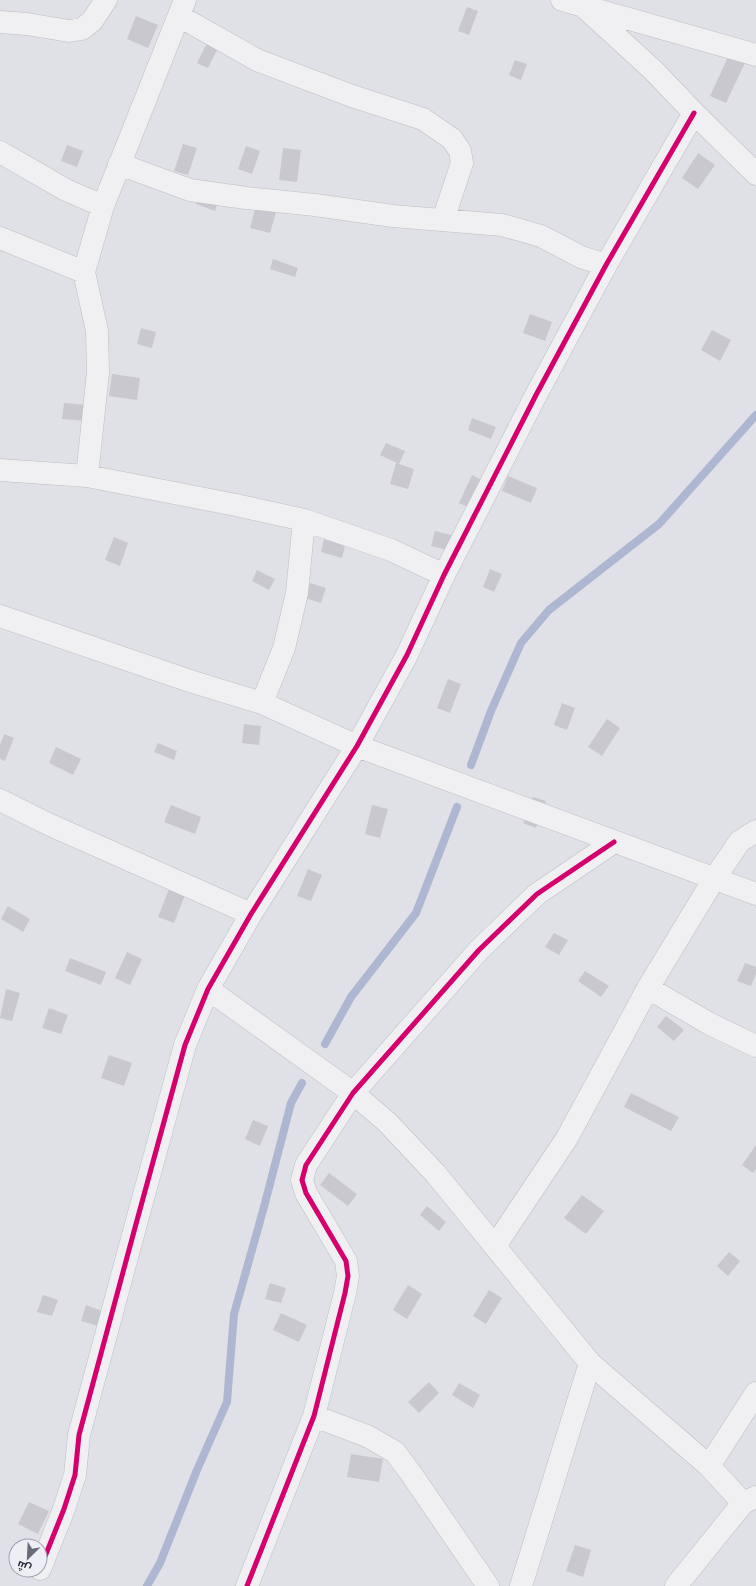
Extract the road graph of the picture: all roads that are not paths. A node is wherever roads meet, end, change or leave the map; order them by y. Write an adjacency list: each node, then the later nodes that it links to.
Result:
1 (106, 0): 5 (street)
2 (562, 0): 3 (street)
3 (583, 3): 6 (street); 7 (street)
4 (182, 8): 9 (street); 12 (street)
5 (0, 22)
6 (756, 55)
7 (694, 113): 10 (street); 14 (street)
8 (0, 152): 11 (street)
9 (119, 164): 11 (street); 12 (street)
10 (756, 174)
11 (103, 206): 15 (street)
12 (443, 220): 14 (street)
13 (0, 238): 15 (street)
14 (606, 265): 19 (street)
15 (84, 272): 17 (street)
16 (0, 470): 17 (street)
17 (87, 476): 18 (street)
18 (304, 520): 19 (street); 21 (street)
19 (444, 575): 22 (street)
20 (0, 616): 21 (street)
21 (262, 703): 22 (street)
22 (357, 746): 25 (street); 28 (street)
23 (0, 800): 28 (street)
24 (756, 831): 26 (street)
25 (614, 842): 26 (street); 32 (street)
26 (714, 879): 27 (street); 29 (street)
27 (756, 894)
28 (251, 914): 30 (street)
29 (648, 988): 31 (street); 33 (street)
30 (208, 989): 32 (street); 39 (street)
31 (756, 1046)
32 (353, 1093): 33 (street); 36 (street)
33 (495, 1246): 34 (street)
34 (590, 1363): 37 (street); 42 (street)
35 (756, 1393): 37 (street)
36 (314, 1416): 40 (street); 41 (street)
37 (709, 1466): 38 (street)
38 (749, 1500): 43 (street)
39 (48, 1550)
40 (247, 1586)
41 (488, 1586)
42 (521, 1586)
43 (676, 1586)

